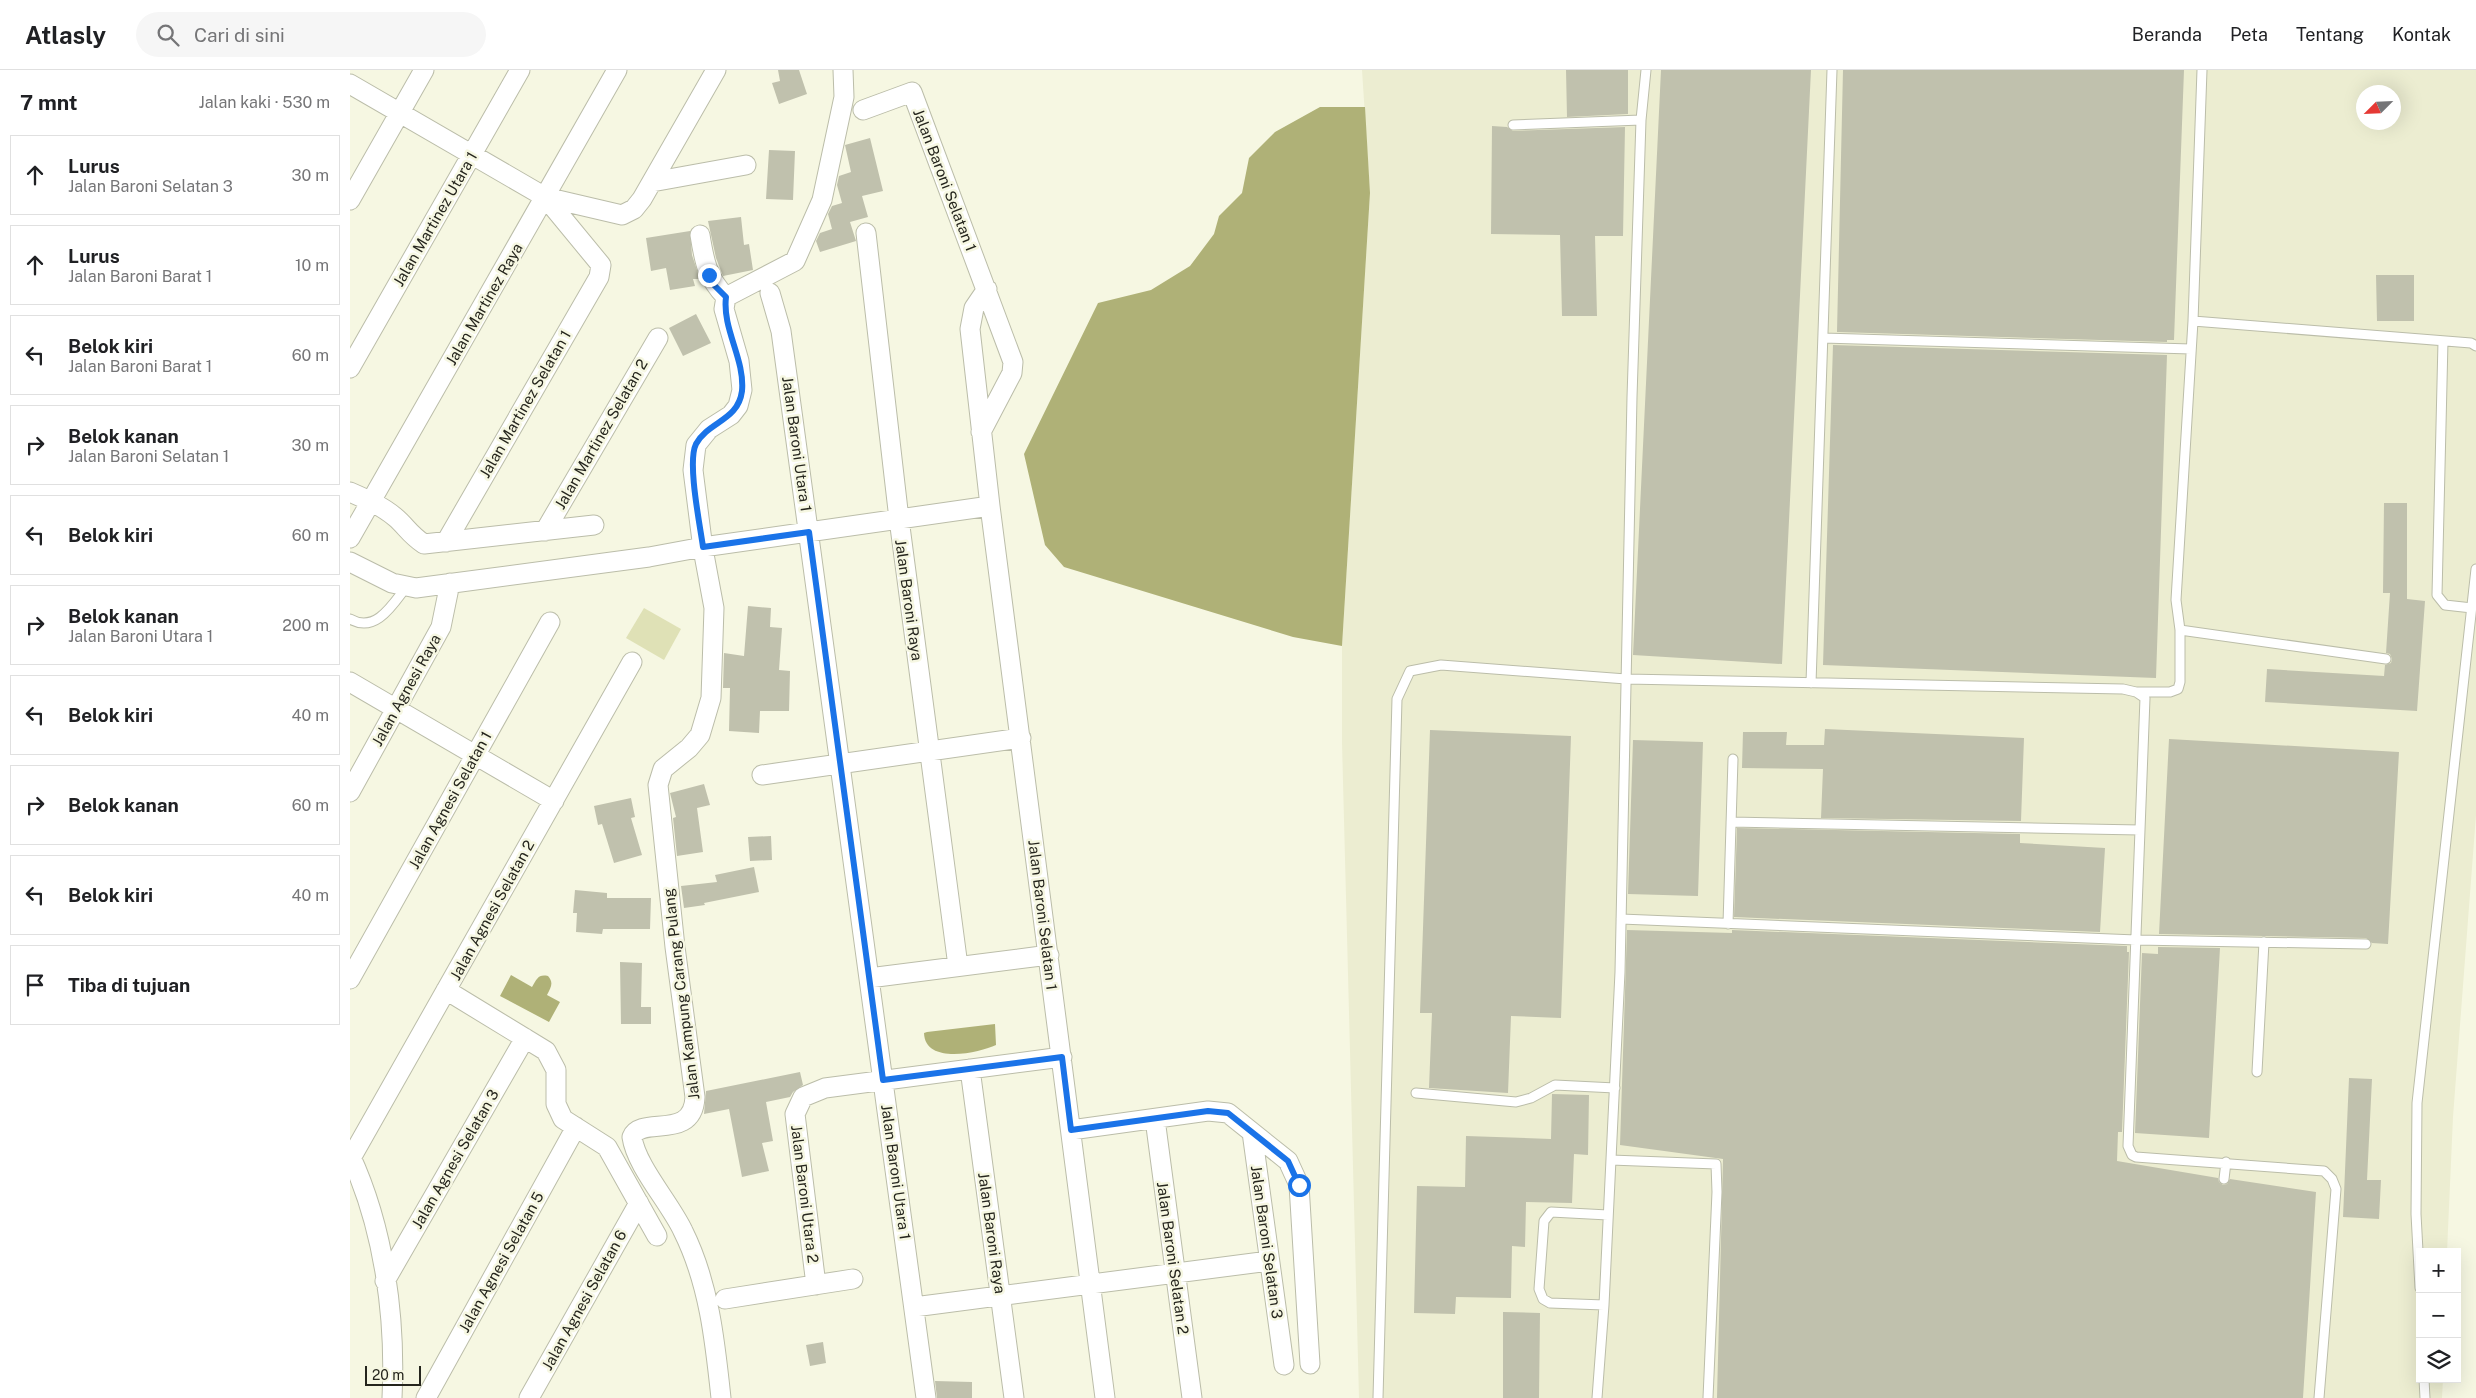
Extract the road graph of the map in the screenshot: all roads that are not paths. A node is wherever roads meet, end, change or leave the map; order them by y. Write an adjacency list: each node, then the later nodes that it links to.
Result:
1 (424, 70): 11 (street)
2 (520, 70): 14 (street, Jalan Martinez Utara 1)
3 (617, 70): 17 (street, Jalan Martinez Raya)
4 (716, 70): 16 (street)
5 (843, 70): 23 (street)
6 (1646, 70): 12 (lane)
7 (1832, 70): 26 (lane)
8 (2202, 70): 24 (lane)
9 (350, 84): 11 (street)
10 (863, 110): 21 (street, Jalan Baroni Selatan 1)
11 (400, 113): 14 (street); 18 (street)
12 (1641, 120): 13 (lane); 52 (lane)
13 (1513, 125)
14 (472, 155): 17 (street); 30 (street, Jalan Martinez Utara 1)
15 (746, 165): 16 (street)
16 (652, 182): 17 (street)
17 (545, 197): 33 (street, Jalan Martinez Raya); 40 (street, Jalan Martinez Selatan 1)
18 (350, 200)
19 (866, 233): 35 (street, Jalan Baroni Raya)
20 (700, 235): 23 (street)
21 (987, 288): 31 (street, Jalan Baroni Selatan 1); 31 (street, Jalan Baroni Selatan 1)
22 (770, 293): 38 (street, Jalan Baroni Utara 1)
23 (726, 297): 41 (street)
24 (2193, 321): 27 (lane); 29 (lane)
25 (658, 338): 37 (street, Jalan Martinez Selatan 2)
26 (1823, 338): 29 (lane); 54 (lane)
27 (2443, 341): 28 (lane); 46 (lane)
28 (2476, 346)
29 (2191, 350): 49 (lane)
30 (350, 368)
31 (981, 432): 34 (street, Jalan Baroni Selatan 1)
32 (350, 492): 33 (street)
33 (372, 501): 39 (street, Jalan Martinez Raya); 40 (street)
34 (990, 506): 35 (street); 57 (street, Jalan Baroni Selatan 1)
35 (898, 519): 38 (street); 58 (street, Jalan Baroni Raya)
36 (594, 525): 37 (street)
37 (545, 531): 40 (street)
38 (809, 532): 41 (street); 61 (street, Jalan Baroni Utara 1)
39 (350, 538)
40 (446, 542)
41 (703, 547): 44 (street); 112 (street, Jalan Kampung Carang Pulang)
42 (350, 562): 45 (street)
43 (2476, 569): 46 (lane)
44 (450, 583): 45 (street); 56 (street, Jalan Agnesi Raya)
45 (406, 586): 47 (lane)
46 (2472, 608): 95 (lane)
47 (350, 619)
48 (550, 622): 59 (street, Jalan Agnesi Selatan 1)
49 (2180, 630): 50 (lane); 55 (lane)
50 (2386, 659)
51 (632, 662): 64 (street, Jalan Agnesi Selatan 2)
52 (1626, 679): 54 (lane); 67 (lane); 117 (lane)
53 (350, 682): 56 (street)
54 (1811, 683): 55 (lane)
55 (2136, 692): 66 (lane)
56 (396, 708): 59 (street); 63 (street, Jalan Agnesi Raya)
57 (1021, 738): 58 (street); 72 (street, Jalan Baroni Selatan 1)
58 (930, 751): 61 (street); 73 (street, Jalan Baroni Raya)
59 (475, 755): 64 (street); 75 (street, Jalan Agnesi Selatan 1)
60 (1733, 759): 65 (lane)
61 (840, 763): 62 (street); 74 (street, Jalan Baroni Utara 1)
62 (762, 775)
63 (350, 792)
64 (554, 800): 76 (street, Jalan Agnesi Selatan 2)
65 (1731, 822): 66 (lane); 68 (lane)
66 (2140, 830): 69 (lane)
67 (1621, 919): 68 (lane); 82 (lane)
68 (1728, 924): 69 (lane)
69 (2136, 940): 70 (lane); 90 (lane)
70 (2264, 942): 71 (lane); 80 (lane)
71 (2366, 944)
72 (1049, 955): 73 (street); 78 (street, Jalan Baroni Selatan 1)
73 (958, 966): 74 (street)
74 (869, 978): 81 (street, Jalan Baroni Utara 1)
75 (350, 979)
76 (446, 990): 77 (street); 88 (street, Jalan Agnesi Selatan 2)
77 (525, 1038): 85 (street); 99 (street, Jalan Agnesi Selatan 3)
78 (1062, 1057): 79 (street, Jalan Baroni Utara 2); 86 (street, Jalan Baroni Selatan 1)
79 (970, 1069): 81 (street, Jalan Baroni Utara 2); 102 (street, Jalan Baroni Raya)
80 (2257, 1072)
81 (883, 1080): 101 (street, Jalan Baroni Utara 2); 105 (street, Jalan Baroni Utara 1)
82 (1614, 1088): 83 (lane); 89 (lane)
83 (1416, 1093)
84 (1155, 1119): 86 (street); 87 (street); 97 (street, Jalan Baroni Selatan 2)
85 (576, 1127): 92 (street); 110 (street, Jalan Agnesi Selatan 5)
86 (1071, 1130): 100 (street, Jalan Baroni Selatan 1)
87 (1252, 1132): 96 (street, Jalan Baroni Selatan 3); 106 (street, Jalan Baroni Selatan 3)
88 (351, 1156): 99 (street)
89 (1611, 1160): 93 (lane); 119 (lane)
90 (2226, 1162): 91 (lane); 120 (lane)
91 (2224, 1179)
92 (639, 1203): 94 (street); 111 (street, Jalan Agnesi Selatan 6)
93 (1608, 1216): 104 (lane); 104 (lane)
94 (657, 1236)
95 (2418, 1248)
96 (1269, 1261): 97 (street); 107 (street, Jalan Baroni Selatan 3)
97 (1175, 1273): 100 (street); 116 (street, Jalan Baroni Selatan 2)
98 (853, 1279): 101 (street)
99 (385, 1281): 109 (street)
100 (1091, 1284): 102 (street); 115 (street, Jalan Baroni Selatan 1)
101 (816, 1285): 103 (street)
102 (1000, 1296): 105 (street); 114 (street, Jalan Baroni Raya)
103 (725, 1299)
104 (1604, 1305): 118 (lane)
105 (914, 1307): 113 (street, Jalan Baroni Utara 1)
106 (1310, 1364)
107 (1284, 1365)
108 (2424, 1383): 121 (lane)
109 (392, 1398)
110 (426, 1398)
111 (529, 1398)
112 (721, 1398)
113 (926, 1398)
114 (1014, 1398)
115 (1105, 1398)
116 (1192, 1398)
117 (1378, 1398)
118 (1597, 1398)
119 (1708, 1398)
120 (2319, 1398)
121 (2425, 1398)

